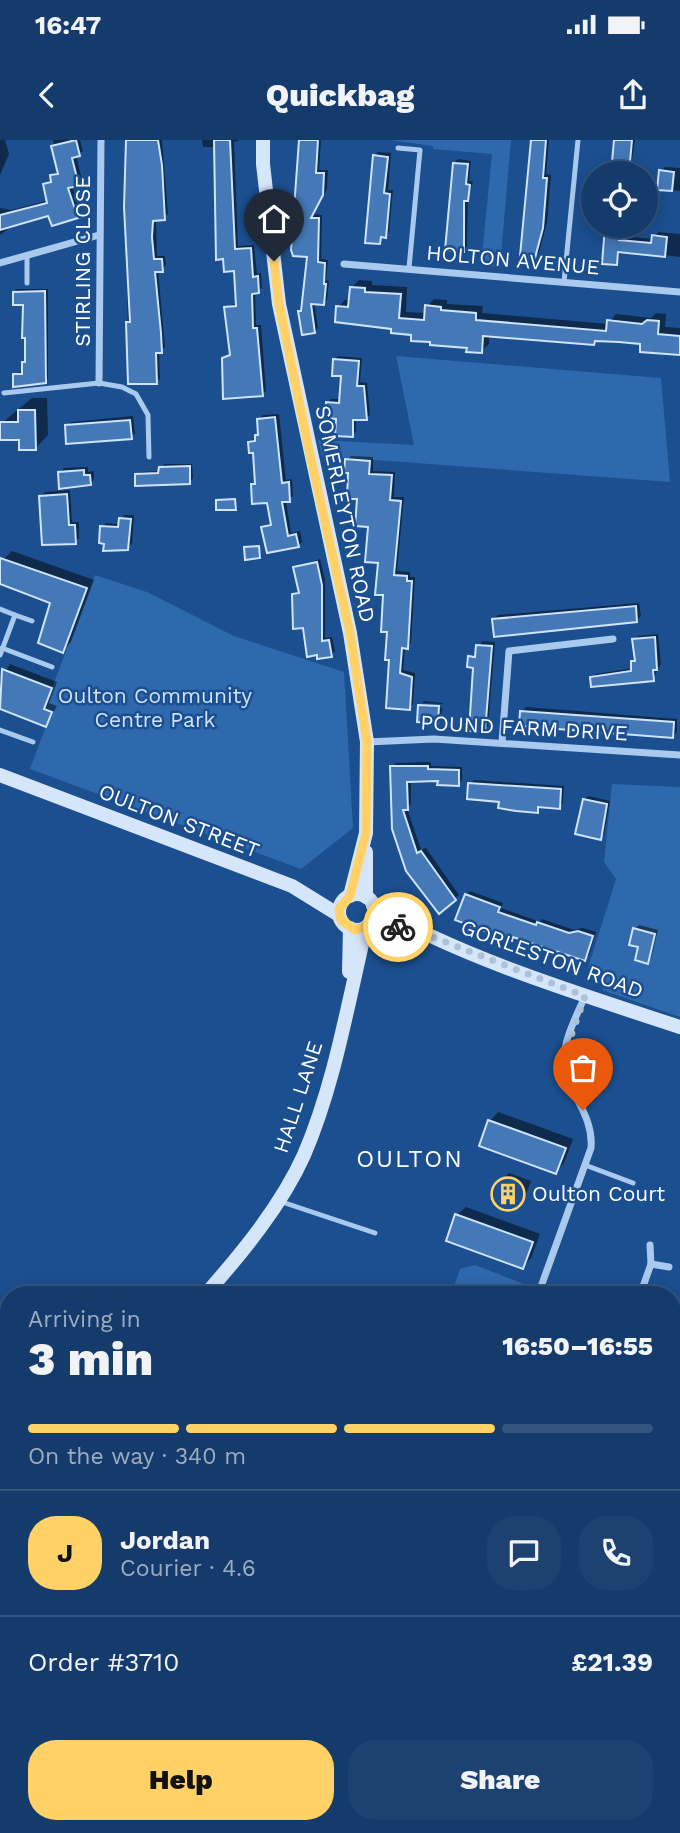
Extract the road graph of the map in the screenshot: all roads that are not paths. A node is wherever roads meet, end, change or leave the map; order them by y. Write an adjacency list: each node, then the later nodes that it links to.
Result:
1 (101, 140): 5 (street, STIRLING CLOSE)
2 (263, 140): 24 (main road, SOMERLEYTON ROAD)
3 (578, 140): 10 (lane)
4 (398, 148): 9 (lane)
5 (99, 235): 6 (street); 13 (street, STIRLING CLOSE)
6 (27, 256): 7 (street); 11 (lane)
7 (0, 264)
8 (344, 264): 9 (street, HOLTON AVENUE)
9 (409, 268): 10 (street, HOLTON AVENUE)
10 (564, 282): 12 (street, HOLTON AVENUE)
11 (27, 283)
12 (680, 292)
13 (99, 383): 14 (lane); 15 (lane)
14 (4, 393)
15 (149, 457)
16 (0, 609): 17 (lane)
17 (15, 615): 18 (lane); 20 (lane)
18 (32, 621)
19 (613, 639): 25 (street)
20 (1, 652): 21 (lane)
21 (52, 667)
22 (0, 730): 23 (lane)
23 (33, 742)
24 (367, 742): 25 (street, POUND FARM DRIVE); 28 (main road, SOMERLEYTON ROAD)
25 (502, 742): 26 (street, POUND FARM DRIVE)
26 (680, 754)
27 (0, 775): 29 (main road, OULTON STREET)
28 (366, 833): 30 (main road, SOMERLEYTON ROAD); 31 (main road)
29 (292, 886): 30 (main road); 32 (main road, OULTON STREET)
30 (347, 897): 31 (main road); 32 (main road)
31 (370, 901): 33 (main road); 35 (main road, GORLESTON ROAD)
32 (339, 915): 34 (main road)
33 (368, 926): 34 (main road); 35 (main road); 37 (main road, HALL LANE)
34 (350, 928): 37 (main road)
35 (412, 929): 36 (main road, GORLESTON ROAD)
36 (585, 996): 38 (main road, GORLESTON ROAD); 39 (street)
37 (349, 998): 41 (main road, HALL LANE)
38 (680, 1027)
39 (585, 1165): 40 (lane); 47 (street)
40 (633, 1183)
41 (279, 1201): 42 (lane); 46 (main road, HALL LANE)
42 (375, 1233)
43 (650, 1245): 44 (street)
44 (651, 1264): 45 (street); 48 (street)
45 (669, 1267)
46 (212, 1286)
47 (541, 1286)
48 (643, 1286)

